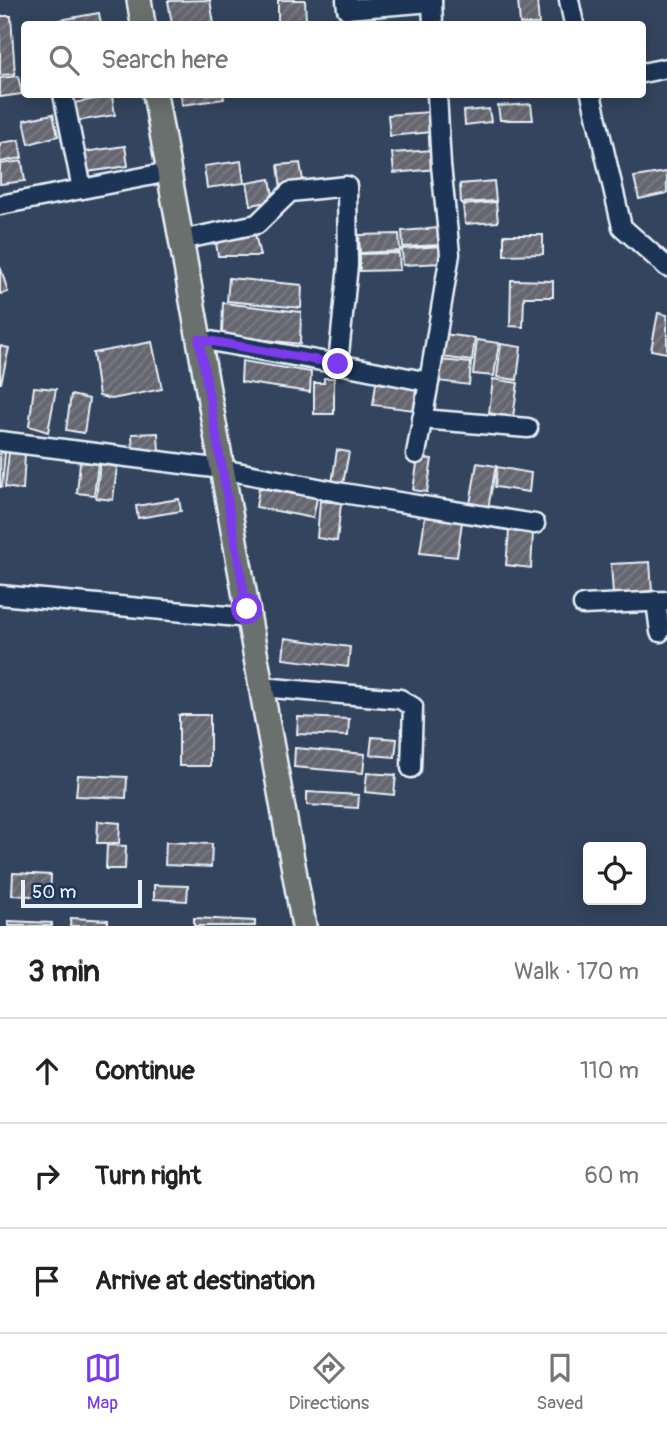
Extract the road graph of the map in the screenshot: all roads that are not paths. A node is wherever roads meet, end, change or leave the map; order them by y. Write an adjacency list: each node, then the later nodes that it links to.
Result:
1 (139, 0): 5 (main road)
2 (346, 0): 4 (street)
3 (569, 0): 7 (street)
4 (432, 1): 6 (street)
5 (142, 21)
6 (433, 21)
7 (573, 21)
8 (667, 68): 9 (street)
9 (646, 73)
10 (64, 98): 15 (street)
11 (156, 98): 14 (main road)
12 (437, 98): 21 (street)
13 (592, 98): 18 (street)
14 (169, 172): 15 (street); 17 (main road)
15 (82, 189): 16 (street)
16 (0, 205)
17 (181, 240): 19 (main road); 20 (street)
18 (667, 267)
19 (199, 339): 20 (street); 26 (main road)
20 (338, 364): 21 (street)
21 (429, 382): 22 (street)
22 (422, 419): 23 (street); 25 (street)
23 (528, 428)
24 (0, 440): 26 (street)
25 (416, 454)
26 (222, 469): 27 (street); 31 (main road)
27 (535, 524)
28 (0, 595): 31 (street)
29 (661, 601): 30 (street); 32 (street)
30 (583, 605)
31 (249, 618): 33 (main road)
32 (660, 632)
33 (261, 687): 34 (street); 35 (main road)
34 (411, 768)
35 (304, 926)

